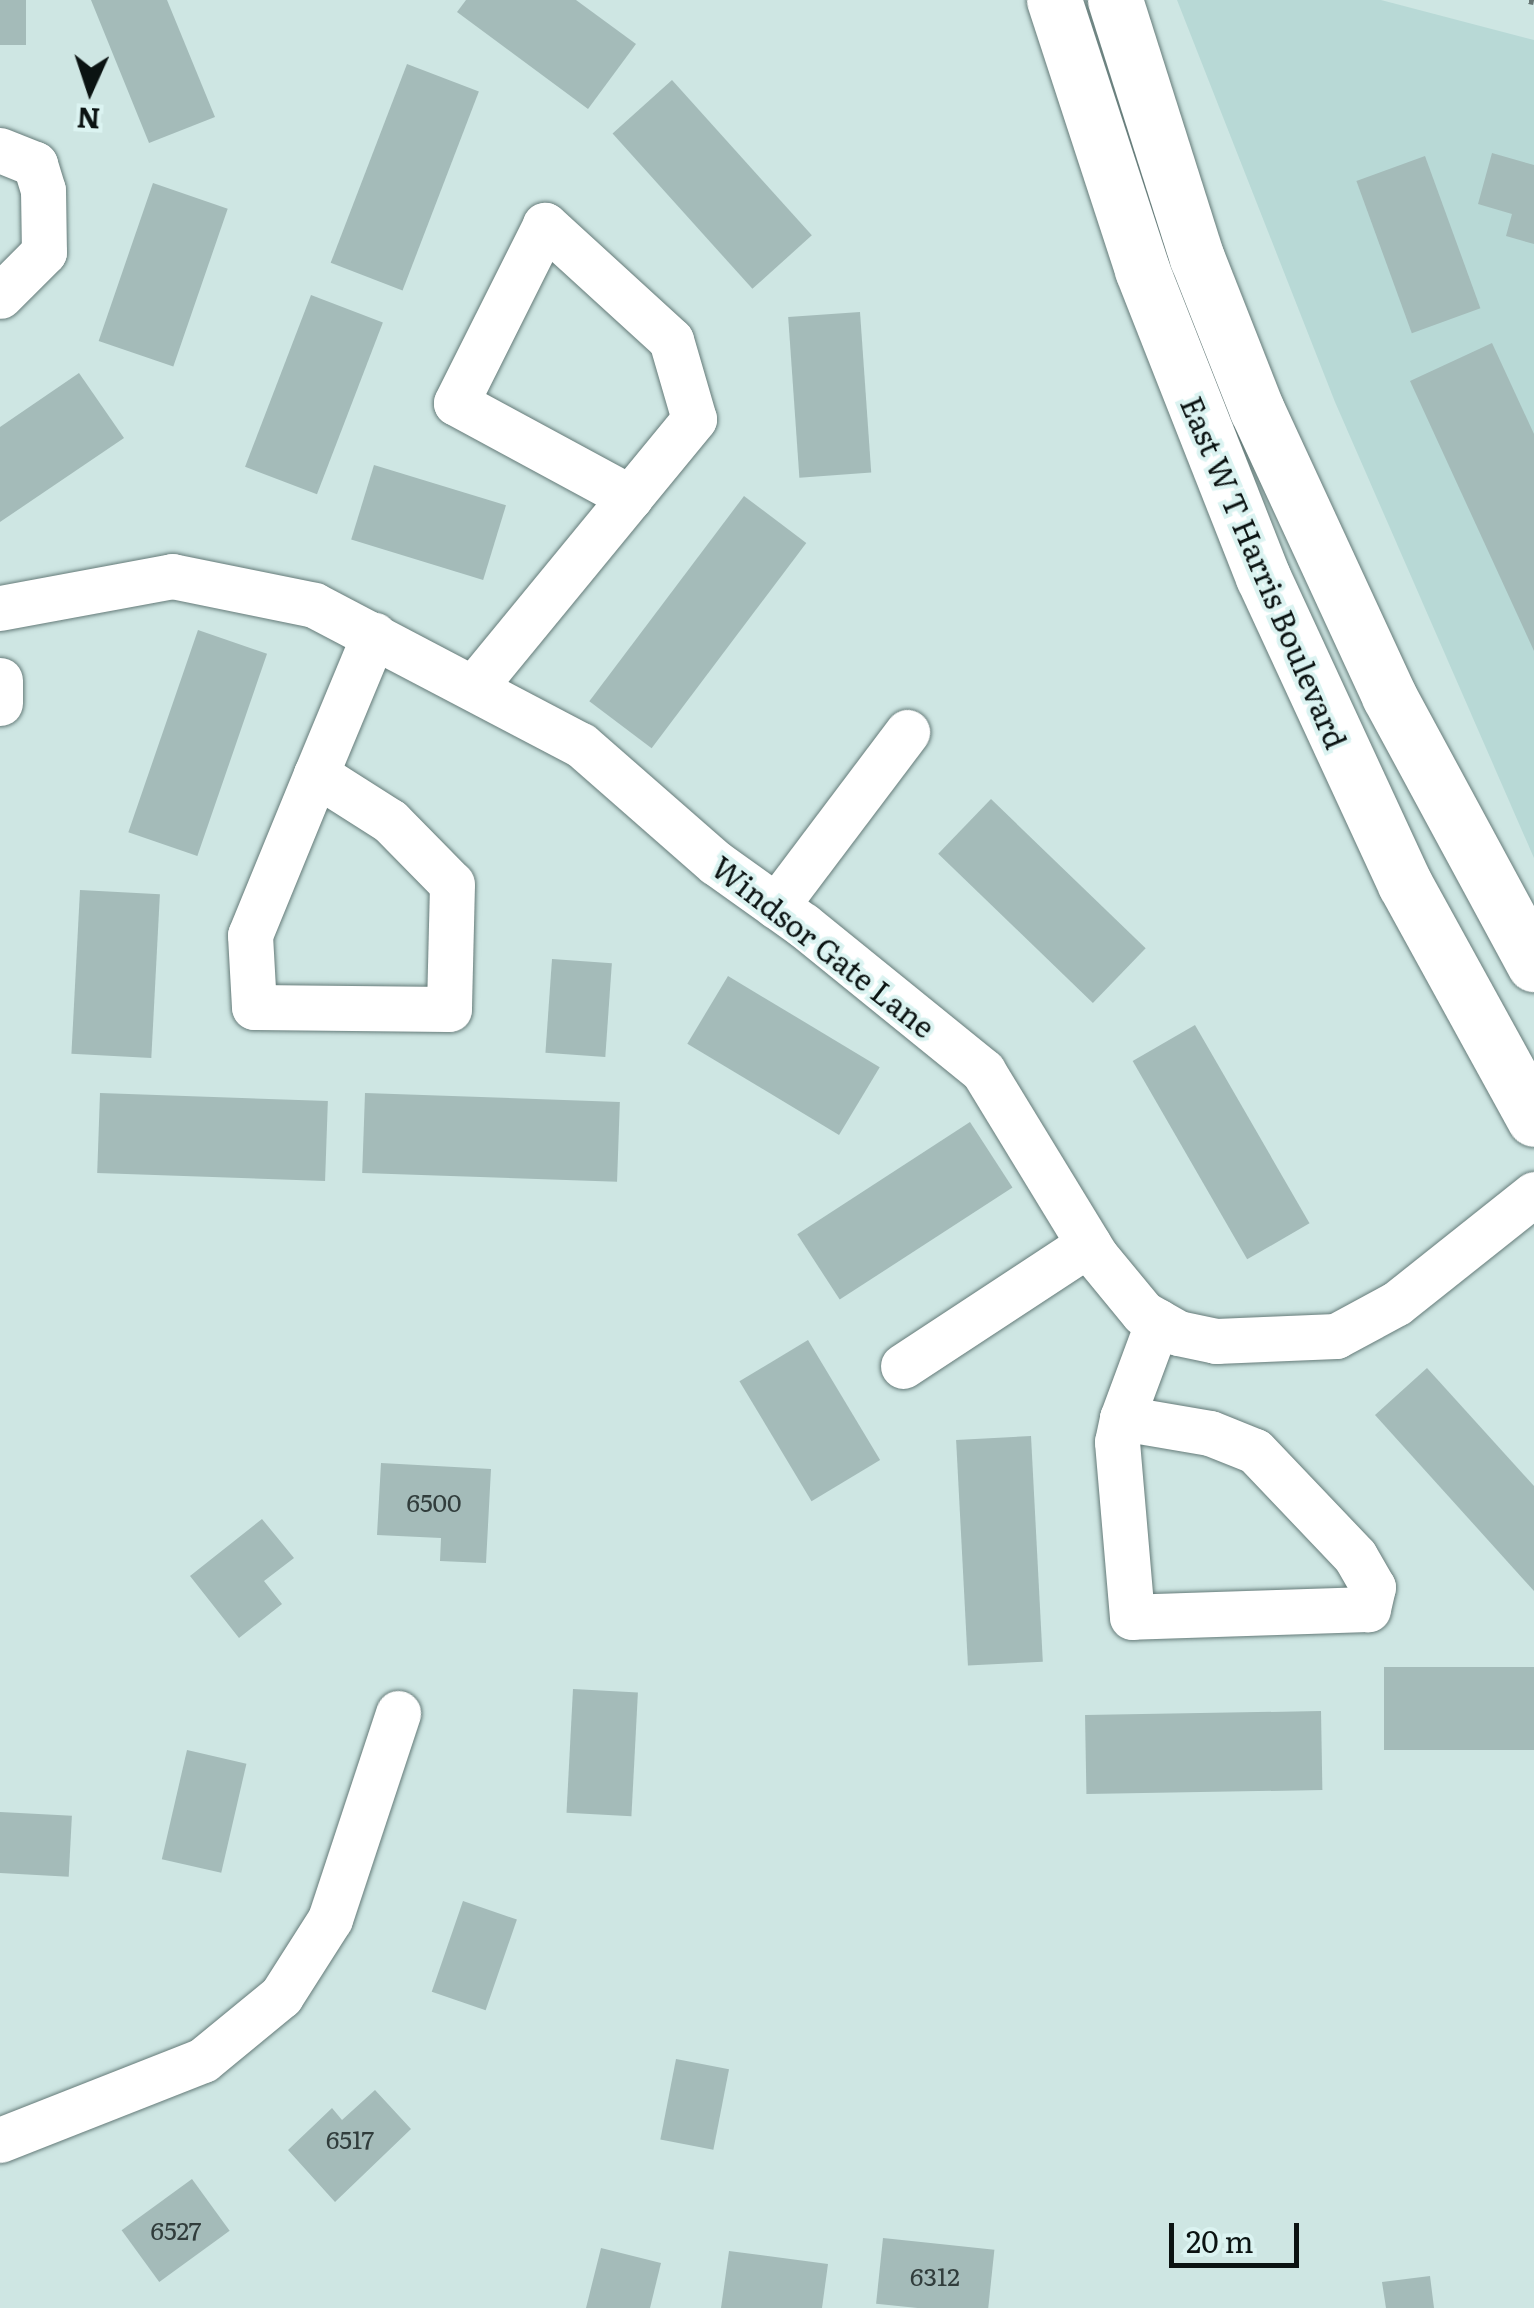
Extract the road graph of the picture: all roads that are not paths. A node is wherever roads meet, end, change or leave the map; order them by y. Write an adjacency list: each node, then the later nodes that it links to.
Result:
1 (1056, 9): 15 (main road, East W T Harris Boulevard)
2 (1119, 15): 14 (main road, East W T Harris Boulevard)
3 (0, 150): 4 (street)
4 (0, 296)
5 (630, 497): 5 (street); 9 (street)
6 (0, 608): 7 (street, Windsor Gate Lane)
7 (374, 635): 9 (street, Windsor Gate Lane); 12 (street)
8 (0, 680): 10 (street)
9 (475, 686): 13 (street, Windsor Gate Lane)
10 (0, 702)
11 (908, 732): 13 (street)
12 (316, 774): 12 (street)
13 (776, 906): 17 (street, Windsor Gate Lane)
14 (1534, 964)
15 (1534, 1119)
16 (1534, 1194): 18 (street, Windsor Gate Lane)
17 (1089, 1244): 18 (street, Windsor Gate Lane); 19 (street)
18 (1158, 1322): 20 (street)
19 (903, 1366)
20 (1122, 1418): 20 (street)
21 (398, 1713): 22 (street)
22 (0, 2140)

